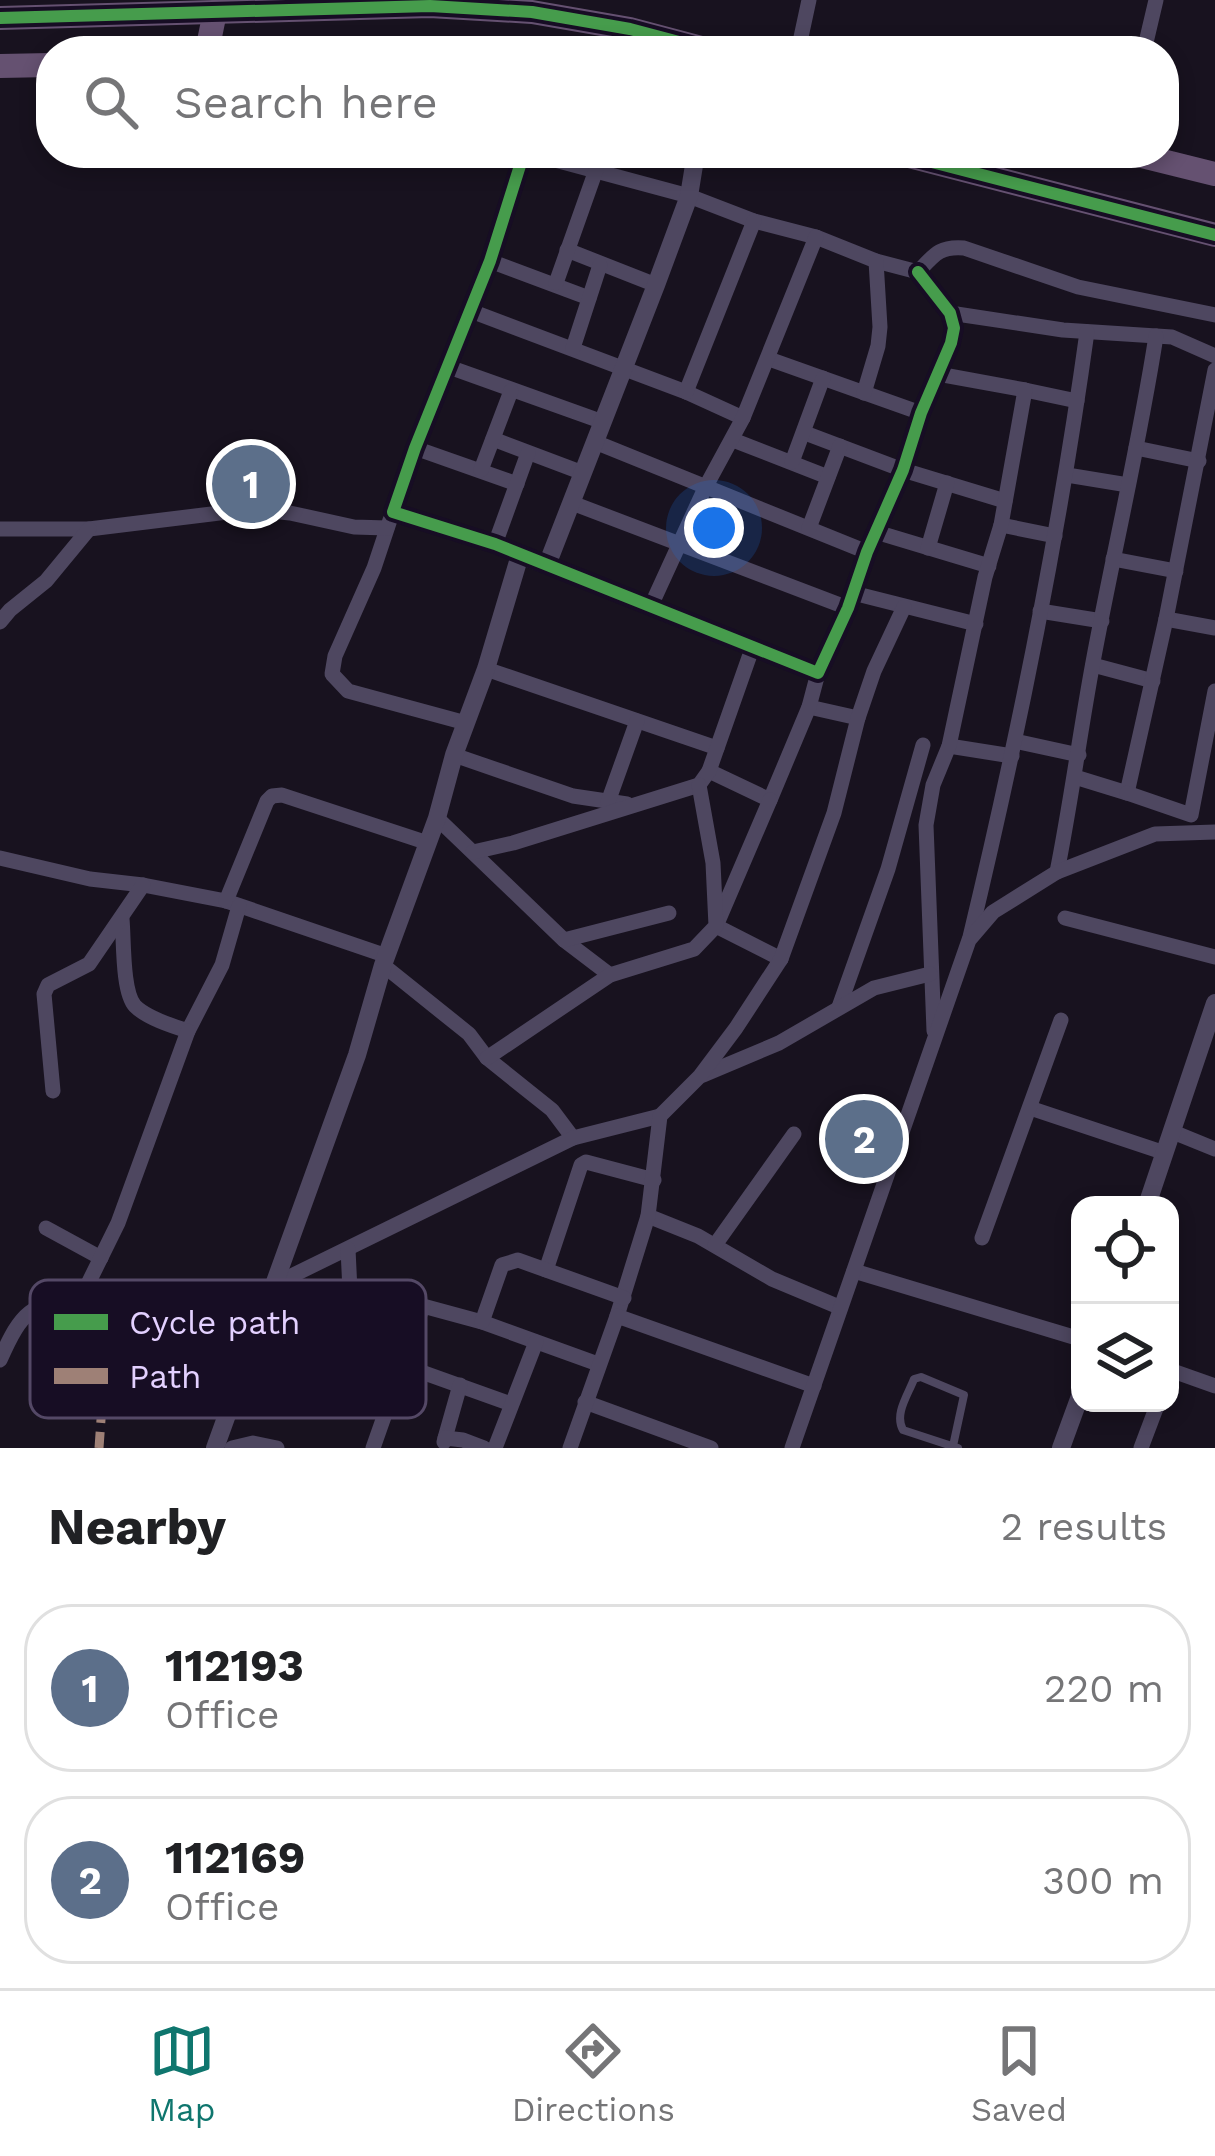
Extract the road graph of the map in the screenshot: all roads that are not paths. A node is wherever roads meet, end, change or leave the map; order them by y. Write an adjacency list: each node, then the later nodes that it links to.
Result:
1 (809, 0): 10 (street)
2 (1156, 0): 11 (street)
3 (430, 3): 6 (main road); 9 (main road)
4 (141, 7): 5 (main road); 6 (main road)
5 (92, 8): 7 (main road)
6 (215, 12): 8 (main road)
7 (0, 19)
8 (210, 36)
9 (656, 36)
10 (801, 36)
11 (1148, 36)
12 (36, 65): 13 (main road)
13 (0, 66)
14 (1179, 165): 20 (main road)
15 (521, 168): 26 (street)
16 (588, 168): 19 (street)
17 (693, 168): 21 (street)
18 (955, 168): 23 (main road)
19 (596, 170): 21 (street); 25 (street)
20 (1215, 174)
21 (688, 196): 22 (street); 31 (street)
22 (754, 220): 24 (street); 48 (street)
23 (1215, 235)
24 (816, 237): 27 (street); 40 (street)
25 (567, 250): 28 (street); 30 (street)
26 (490, 261): 30 (street); 33 (street)
27 (876, 261): 29 (street); 49 (street)
28 (600, 265): 31 (street); 32 (street)
29 (918, 272): 34 (street); 35 (street)
30 (556, 283): 32 (street)
31 (656, 285): 42 (street)
32 (589, 298): 38 (street)
33 (472, 311): 38 (street); 41 (street)
34 (950, 313): 36 (street); 44 (street)
35 (1215, 315)
36 (1087, 332): 37 (street); 50 (street)
37 (1156, 336): 39 (street); 59 (street)
38 (572, 348): 42 (street)
39 (1215, 356)
40 (769, 359): 45 (street); 52 (street)
41 (449, 367): 47 (street); 58 (street)
42 (623, 368): 48 (street); 53 (street)
43 (1215, 370): 61 (street)
44 (938, 374): 46 (street); 51 (street)
45 (823, 378): 49 (street); 54 (street)
46 (1025, 390): 50 (street); 74 (street)
47 (512, 391): 53 (street); 55 (street)
48 (686, 392): 52 (street)
49 (864, 393): 51 (street)
50 (1078, 401): 66 (street)
51 (920, 413): 64 (street)
52 (743, 418): 56 (street)
53 (599, 432): 65 (street); 73 (street)
54 (805, 433): 57 (street); 62 (street)
55 (493, 439): 60 (street); 63 (street)
56 (733, 440): 62 (street); 73 (street)
57 (840, 446): 64 (street); 67 (street)
58 (415, 448): 63 (street); 76 (street)
59 (1136, 448): 61 (street); 71 (street)
60 (528, 453): 65 (street); 69 (street)
61 (1198, 460): 68 (street)
62 (792, 462): 67 (street)
63 (481, 470): 69 (street)
64 (903, 470): 70 (street); 81 (street)
65 (583, 473): 75 (street)
66 (1067, 475): 71 (street); 82 (street)
67 (828, 477): 78 (street)
68 (1194, 483): 72 (street); 91 (street)
69 (517, 484): 83 (street)
70 (947, 484): 74 (street); 85 (street)
71 (1128, 485): 88 (street)
72 (1215, 487)
73 (705, 488): 78 (street); 84 (street)
74 (1005, 501): 77 (street)
75 (572, 503): 84 (street); 89 (street)
76 (390, 520): 80 (street); 83 (street); 110 (street)
77 (1001, 525): 82 (street); 90 (street)
78 (809, 528): 86 (street)
79 (0, 529): 80 (street)
80 (89, 529): 98 (street)
81 (876, 532): 85 (street); 86 (street)
82 (1055, 536): 95 (street)
83 (495, 544): 87 (street)
84 (680, 544): 92 (street); 94 (street)
85 (928, 548): 90 (street)
86 (867, 552): 92 (street)
87 (520, 555): 89 (street); 103 (street)
88 (1113, 559): 91 (street); 97 (street)
89 (547, 565): 94 (street)
90 (988, 566): 99 (street)
91 (1176, 571): 96 (street)
92 (850, 601): 93 (street); 104 (street)
93 (904, 607): 99 (street); 108 (street)
94 (650, 608): 101 (street)
95 (1040, 611): 97 (street); 114 (street)
96 (1166, 619): 100 (street); 105 (street)
97 (1102, 621): 102 (street)
98 (0, 622)
99 (976, 624): 112 (street)
100 (1215, 628)
101 (753, 646): 104 (street); 113 (street)
102 (1093, 664): 105 (street); 116 (street)
103 (486, 669): 109 (street); 110 (street)
104 (818, 673): 107 (street)
105 (1153, 681): 119 (street)
106 (1215, 692): 123 (street)
107 (809, 707): 108 (street); 120 (street)
108 (859, 718): 139 (street)
109 (637, 721): 113 (street); 121 (street)
110 (466, 722): 115 (street)
111 (923, 745): 144 (street)
112 (949, 746): 114 (street); 141 (street)
113 (717, 748): 118 (street)
114 (1013, 748): 116 (street); 137 (street)
115 (454, 755): 121 (street); 124 (street)
116 (1079, 755): 117 (street)
117 (1075, 777): 119 (street); 129 (street)
118 (704, 778): 120 (street); 122 (street); 135 (street)
119 (1127, 793): 123 (street)
120 (770, 800): 135 (street)
121 (608, 802): 122 (street)
122 (635, 805): 127 (street)
123 (1191, 815): 125 (street)
124 (437, 818): 126 (street); 127 (street)
125 (1213, 832): 129 (street)
126 (428, 843): 131 (street); 140 (street)
127 (473, 852): 136 (street)
128 (0, 858): 130 (street)
129 (1057, 872): 137 (street)
130 (143, 885): 131 (street); 134 (street)
131 (232, 904): 140 (street); 146 (street)
132 (669, 913): 136 (street)
133 (1065, 918): 138 (street)
134 (122, 919): 146 (street); 150 (street)
135 (716, 926): 139 (street); 142 (street)
136 (564, 940): 142 (street)
137 (969, 940): 147 (street)
138 (1215, 957)
139 (781, 959): 149 (street)
140 (385, 960): 148 (street); 169 (street)
141 (930, 974): 144 (street); 147 (street)
142 (610, 975): 148 (street)
143 (1215, 1003): 153 (street)
144 (839, 1007): 149 (street)
145 (1061, 1021): 151 (street)
146 (188, 1031): 165 (street)
147 (934, 1040): 167 (street)
148 (487, 1058): 155 (street)
149 (700, 1076): 152 (street)
150 (53, 1091)
151 (1030, 1108): 157 (street); 162 (street)
152 (660, 1116): 155 (street); 158 (street)
153 (1173, 1132): 156 (street); 157 (street)
154 (794, 1134): 163 (street)
155 (574, 1138): 164 (street)
156 (1215, 1149)
157 (1165, 1154): 159 (street)
158 (654, 1180): 160 (street); 166 (street)
159 (1150, 1196)
160 (648, 1216): 163 (street); 172 (street)
161 (46, 1228): 165 (street)
162 (982, 1238)
163 (715, 1246): 173 (street)
164 (348, 1250): 170 (street); 171 (street)
165 (101, 1258): 168 (street)
166 (546, 1270): 172 (street); 177 (street)
167 (854, 1271): 173 (street); 178 (street)
168 (90, 1280)
169 (276, 1280)
170 (284, 1280)
171 (349, 1280)
172 (624, 1298): 176 (street)
173 (839, 1306): 185 (street)
174 (426, 1307): 177 (street)
175 (30, 1312): 180 (street)
176 (617, 1316): 181 (street); 185 (street)
177 (482, 1322): 179 (street)
178 (1071, 1336)
179 (536, 1342): 181 (street); 188 (street)
180 (0, 1360)
181 (598, 1364): 187 (street)
182 (426, 1373): 184 (street)
183 (1179, 1373): 186 (street)
184 (460, 1385): 188 (street); 194 (street)
185 (814, 1386): 205 (street)
186 (1215, 1386)
187 (585, 1402): 193 (street); 202 (street)
188 (512, 1404): 201 (street)
189 (1074, 1412): 206 (street)
190 (1155, 1412): 207 (street)
191 (226, 1418): 196 (street)
192 (383, 1418): 199 (street)
193 (662, 1430): 203 (street); 204 (street)
194 (444, 1443): 200 (street)
195 (956, 1447): 195 (lane)
196 (215, 1448)
197 (232, 1448): 198 (street)
198 (277, 1448)
199 (373, 1448)
200 (484, 1448)
201 (495, 1448)
202 (570, 1448)
203 (656, 1448)
204 (711, 1448)
205 (791, 1448)
206 (1061, 1448)
207 (1142, 1448)

